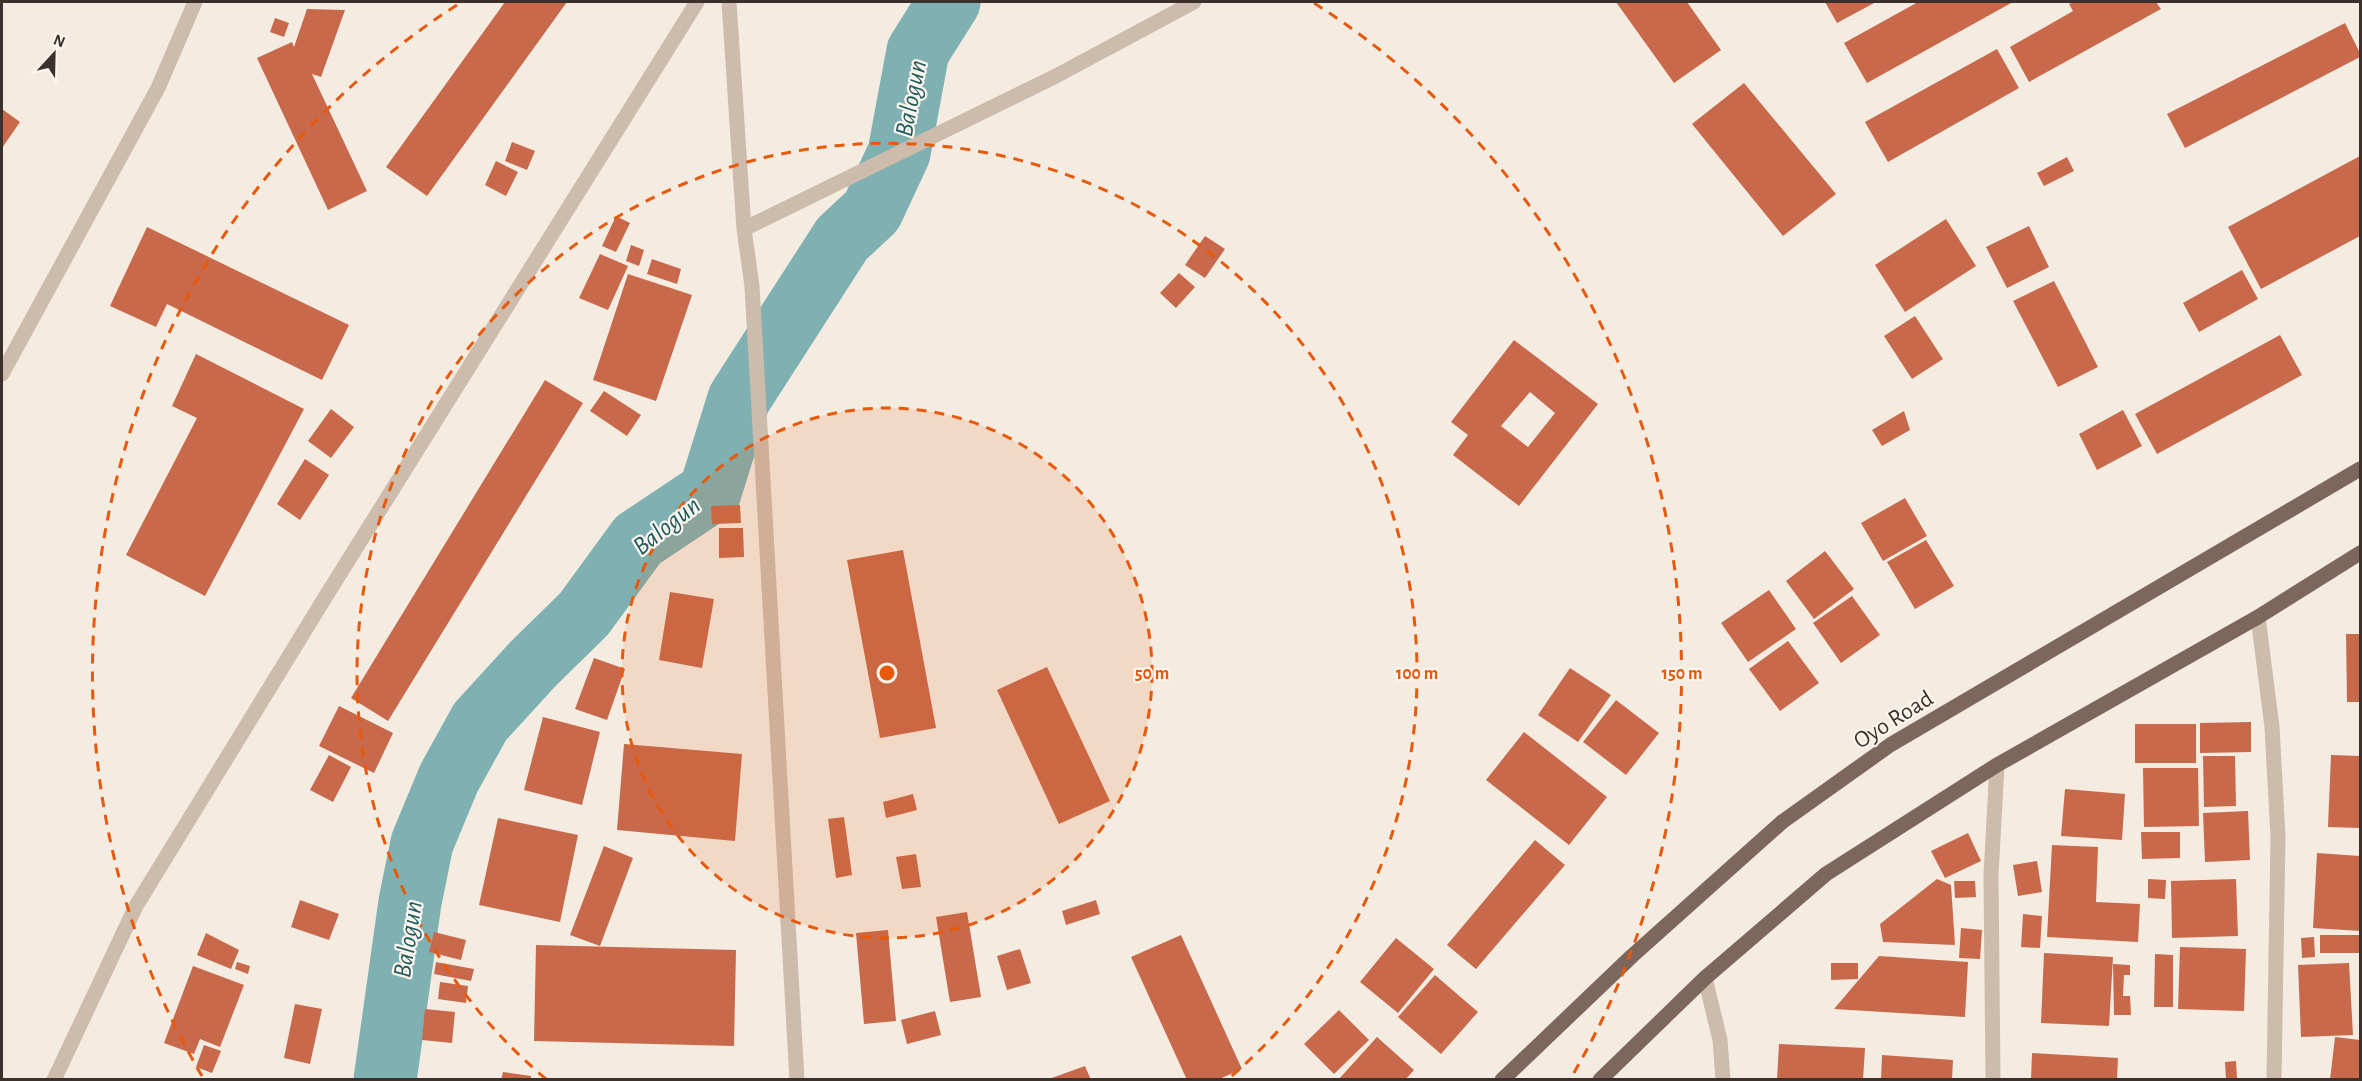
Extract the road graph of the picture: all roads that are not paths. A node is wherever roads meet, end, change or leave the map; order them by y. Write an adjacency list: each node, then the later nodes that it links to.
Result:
1 (195, 2): 6 (street)
2 (697, 2): 12 (street)
3 (729, 2): 5 (street)
4 (1194, 2): 5 (street)
5 (744, 229): 13 (street)
6 (2, 374)
7 (2361, 469): 14 (main road, Oyo Road)
8 (2361, 553): 9 (main road)
9 (2258, 617): 10 (main road); 18 (street)
10 (1997, 765): 11 (main road); 17 (street)
11 (1705, 978): 15 (main road); 16 (street)
12 (54, 1080)
13 (797, 1080)
14 (1502, 1080)
15 (1600, 1080)
16 (1724, 1080)
17 (1993, 1080)
18 (2274, 1080)

